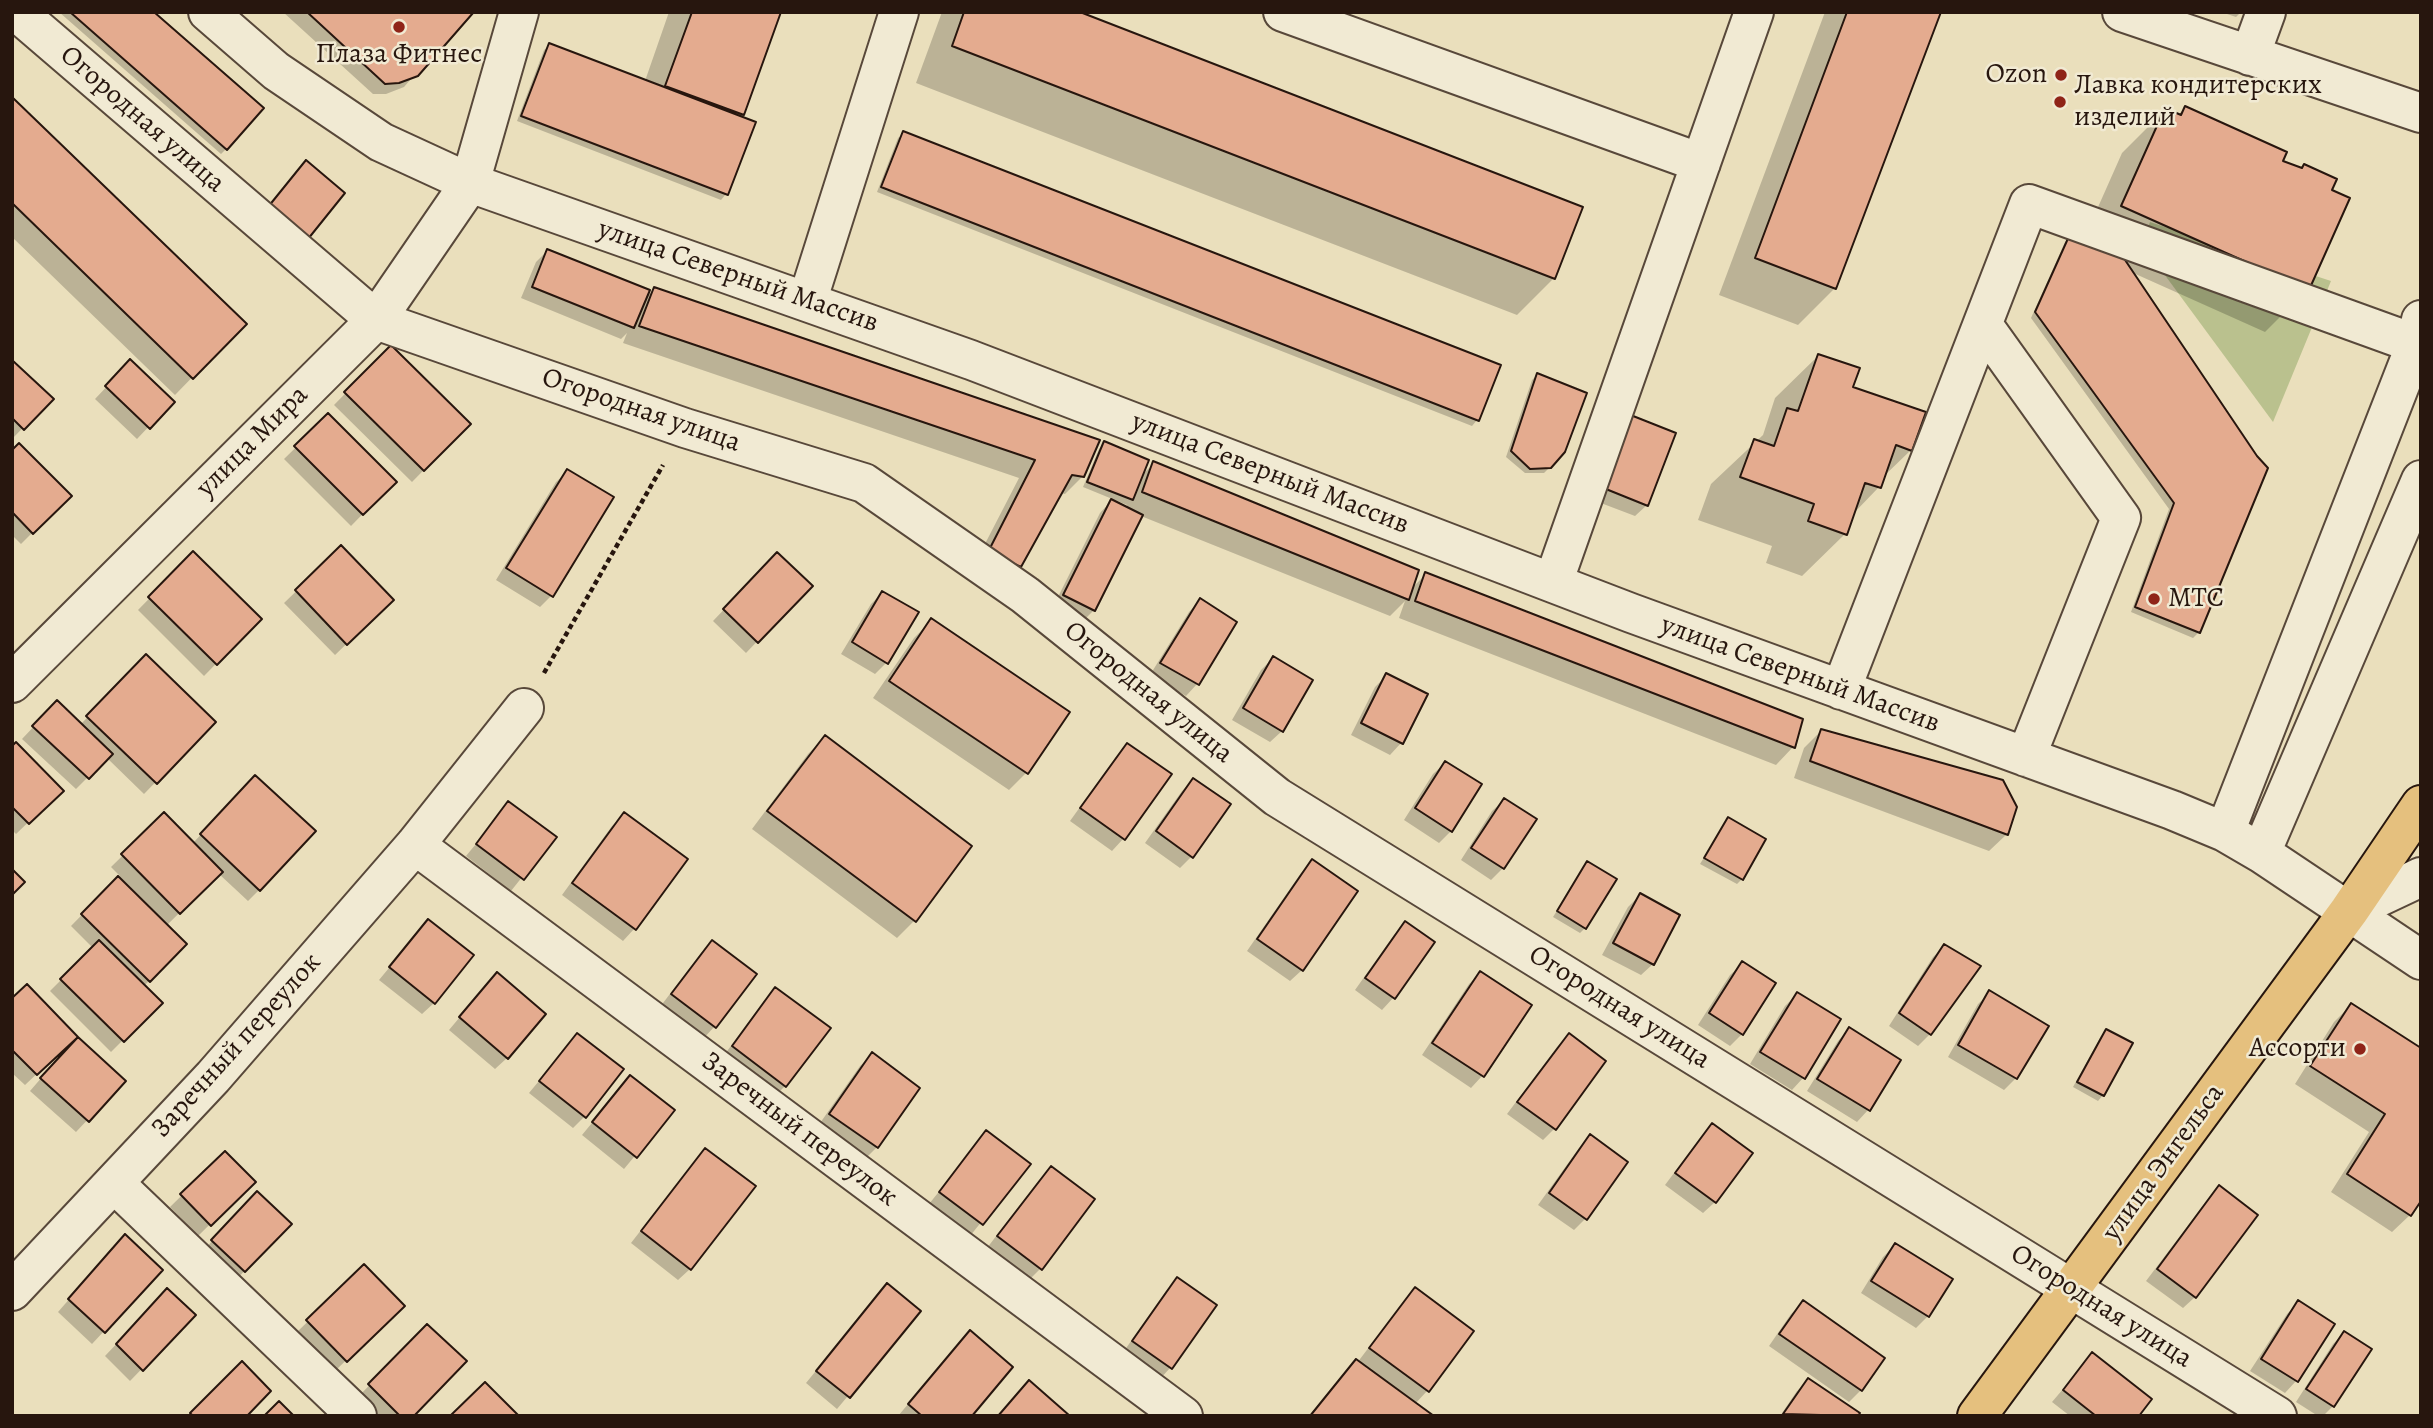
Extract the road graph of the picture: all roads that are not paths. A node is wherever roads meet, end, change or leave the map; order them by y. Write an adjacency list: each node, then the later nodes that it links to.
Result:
1 (17, 12): 14 (street, Огородная улица)
2 (208, 12): 12 (street, улица Северный Массив)
3 (519, 12): 12 (street, улица Мира)
4 (899, 12): 13 (street)
5 (1283, 12): 11 (street)
6 (1754, 12): 11 (street)
7 (2122, 12): 9 (street)
8 (2266, 12): 9 (street)
9 (2250, 55): 10 (street)
10 (2421, 113)
11 (1701, 163): 18 (street)
12 (470, 183): 13 (street, улица Северный Массив); 14 (street, улица Мира)
13 (807, 302): 18 (street, улица Северный Массив)
14 (376, 320): 19 (street, улица Мира); 31 (street, Огородная улица)
15 (1983, 325): 16 (street); 20 (street); 22 (street)
16 (2418, 332): 24 (street)
17 (2421, 480): 26 (street)
18 (1553, 583): 20 (street, улица Северный Массив)
19 (12, 683)
20 (1841, 690): 22 (street, улица Северный Массив)
21 (524, 708): 25 (street, Заречный переулок)
22 (2026, 757): 24 (street, улица Северный Массив)
23 (2421, 805): 28 (main road, улица Энгельса)
24 (2225, 832): 26 (street, улица Северный Массив)
25 (415, 845): 30 (street, Заречный переулок); 34 (street, Заречный переулок)
26 (2261, 853): 28 (street, улица Северный Массив)
27 (2421, 877): 28 (street)
28 (2349, 911): 29 (street, улица Северный Массив); 31 (main road, улица Энгельса)
29 (2421, 960)
30 (114, 1183): 32 (street, Заречный переулок); 33 (street)
31 (2072, 1289): 35 (main road, улица Энгельса); 36 (street, Огородная улица)
32 (12, 1291)
33 (358, 1416)
34 (1182, 1416)
35 (1977, 1416)
36 (2277, 1416)

